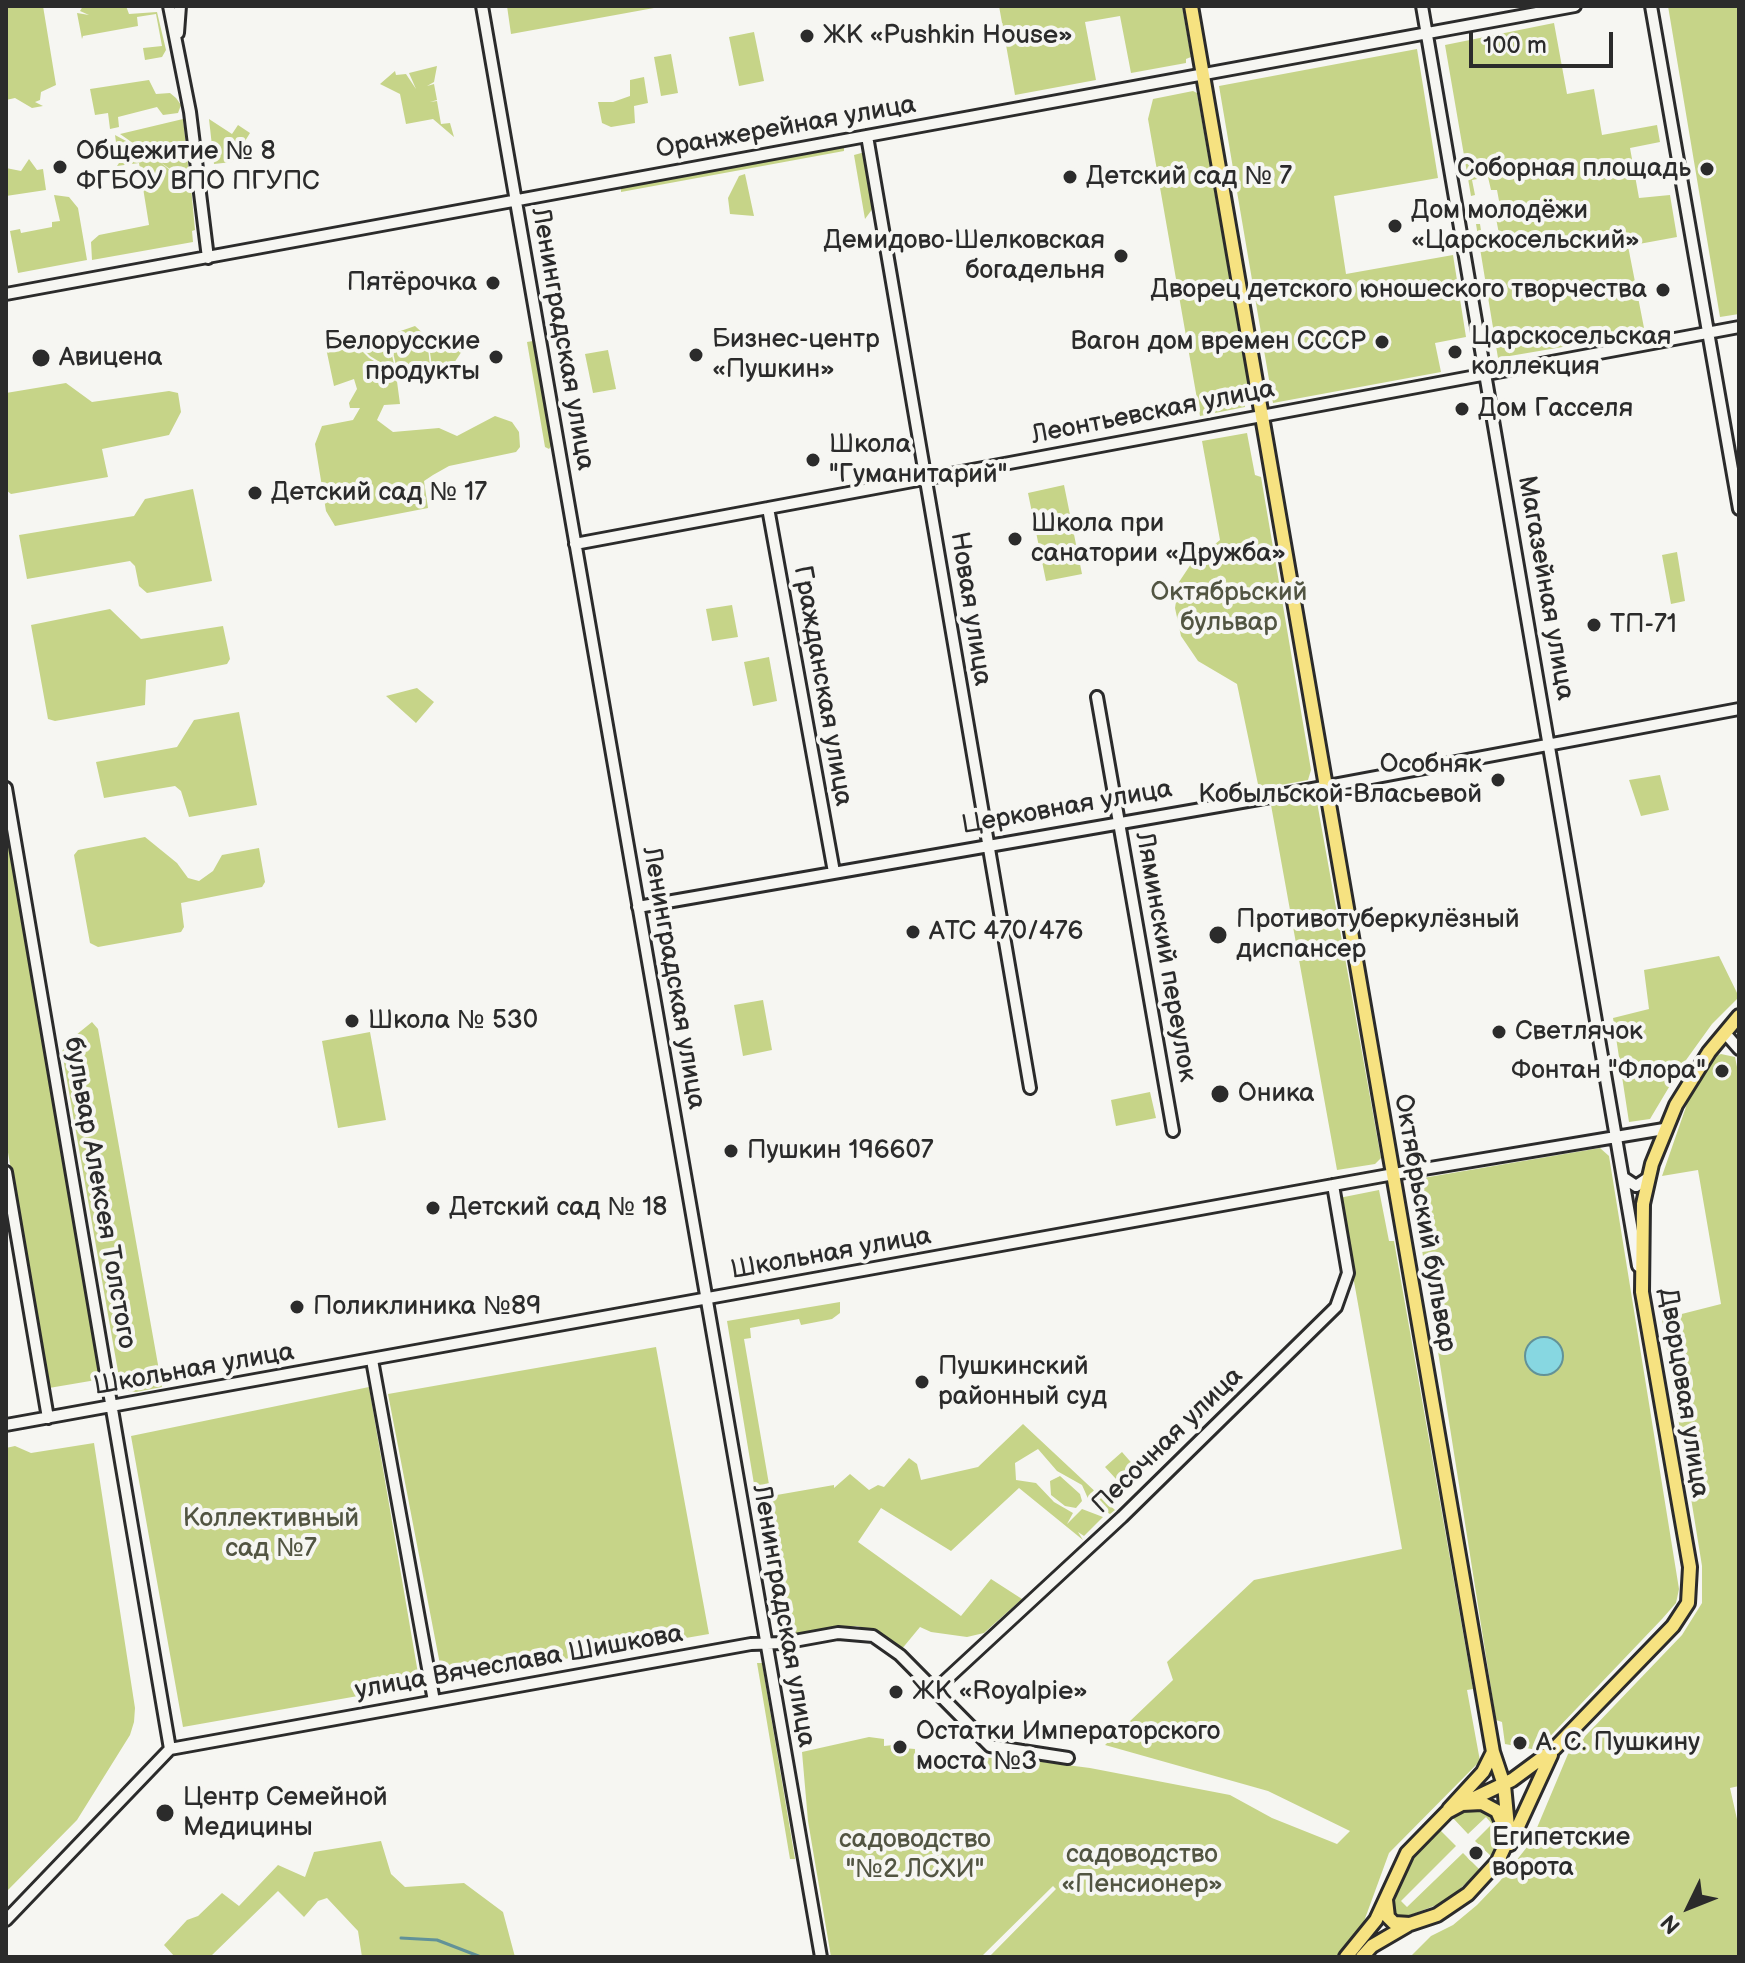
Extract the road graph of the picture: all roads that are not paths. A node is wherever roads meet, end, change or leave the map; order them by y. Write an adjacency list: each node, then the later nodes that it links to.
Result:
1 (169, 6): 9 (street)
2 (180, 6): 9 (street)
3 (482, 6): 12 (street, Ленинградская улица)
4 (1191, 6): 10 (main road, Октябрьский бульвар)
5 (1422, 6): 8 (street, Магазейная улица)
6 (1575, 6): 8 (street, Оранжерейная улица)
7 (1651, 6): 16 (street)
8 (1427, 33): 10 (street, Оранжерейная улица); 17 (street, Магазейная улица)
9 (177, 39): 13 (street)
10 (1203, 74): 11 (street, Оранжерейная улица); 18 (main road, Октябрьский бульвар)
11 (867, 136): 12 (street, Оранжерейная улица); 19 (street, Новая улица)
12 (516, 201): 13 (street, Оранжерейная улица); 22 (street, Ленинградская улица)
13 (208, 258): 14 (street, Оранжерейная улица)
14 (6, 294)
15 (1739, 327): 16 (street, Леонтьевская улица)
16 (1709, 333): 17 (street, Леонтьевская улица); 21 (street)
17 (1486, 373): 18 (street, Леонтьевская улица); 25 (street, Магазейная улица)
18 (1263, 414): 19 (street, Леонтьевская улица); 26 (main road, Октябрьский бульвар)
19 (926, 478): 20 (street, Леонтьевская улица); 29 (street, Новая улица)
20 (768, 508): 22 (street, Леонтьевская улица); 30 (street, Гражданская улица)
21 (1739, 509)
22 (575, 544): 31 (street, Ленинградская улица)
23 (1097, 697): 28 (street, Ляминский переулок)
24 (1739, 709): 25 (street, Церковная улица)
25 (1548, 744): 26 (street, Церковная улица); 38 (street, Магазейная улица)
26 (1325, 785): 28 (street, Церковная улица); 40 (main road, Октябрьский бульвар)
27 (6, 788): 47 (street, бульвар Алексея Толстого)
28 (1120, 823): 29 (street, Церковная улица); 37 (street, Ляминский переулок)
29 (986, 844): 30 (street, Церковная улица); 35 (street, Новая улица)
30 (834, 872): 31 (street, Церковная улица)
31 (638, 907): 45 (street, Ленинградская улица)
32 (1739, 1016): 33 (main road, Дворцовая улица)
33 (1725, 1033): 34 (street); 36 (main road, Дворцовая улица)
34 (1739, 1049)
35 (1030, 1088)
36 (1664, 1129): 38 (street, Школьная улица); 42 (main road, Дворцовая улица)
37 (1173, 1131)
38 (1616, 1136): 40 (street, Школьная улица); 41 (street, Магазейная улица)
39 (6, 1172): 48 (street)
40 (1394, 1174): 43 (street, Школьная улица); 55 (main road, Октябрьский бульвар)
41 (1624, 1178): 42 (street); 44 (street, Магазейная улица)
42 (1648, 1178): 44 (main road, Дворцовая улица)
43 (1333, 1185): 45 (street, Школьная улица); 51 (street, Песочная улица)
44 (1642, 1292): 54 (main road, Дворцовая улица)
45 (706, 1299): 46 (street, Школьная улица); 50 (street, Ленинградская улица)
46 (372, 1360): 47 (street, Школьная улица); 52 (street)
47 (114, 1407): 48 (street, Школьная улица); 53 (street, бульвар Алексея Толстого)
48 (48, 1418): 49 (street, Школьная улица)
49 (6, 1425)
50 (766, 1644): 51 (street, улица Вячеслава Шишкова); 52 (street, улица Вячеслава Шишкова); 65 (street, Ленинградская улица)
51 (935, 1690): 56 (street, улица Вячеслава Шишкова)
52 (434, 1701): 53 (street, улица Вячеслава Шишкова)
53 (170, 1749): 63 (street)
54 (1554, 1749): 57 (main road); 61 (main road)
55 (1493, 1752): 57 (main road, Октябрьский бульвар); 59 (main road)
56 (1068, 1758)
57 (1504, 1785): 58 (main road); 60 (main road, Октябрьский бульвар)
58 (1462, 1804): 59 (main road); 60 (main road)
59 (1447, 1812): 62 (main road)
60 (1507, 1844): 61 (main road)
61 (1496, 1865): 64 (main road)
62 (1386, 1900): 64 (main road); 66 (main road)
63 (6, 1920)
64 (1410, 1924): 67 (main road)
65 (821, 1957)
66 (1346, 1957)
67 (1362, 1957)

